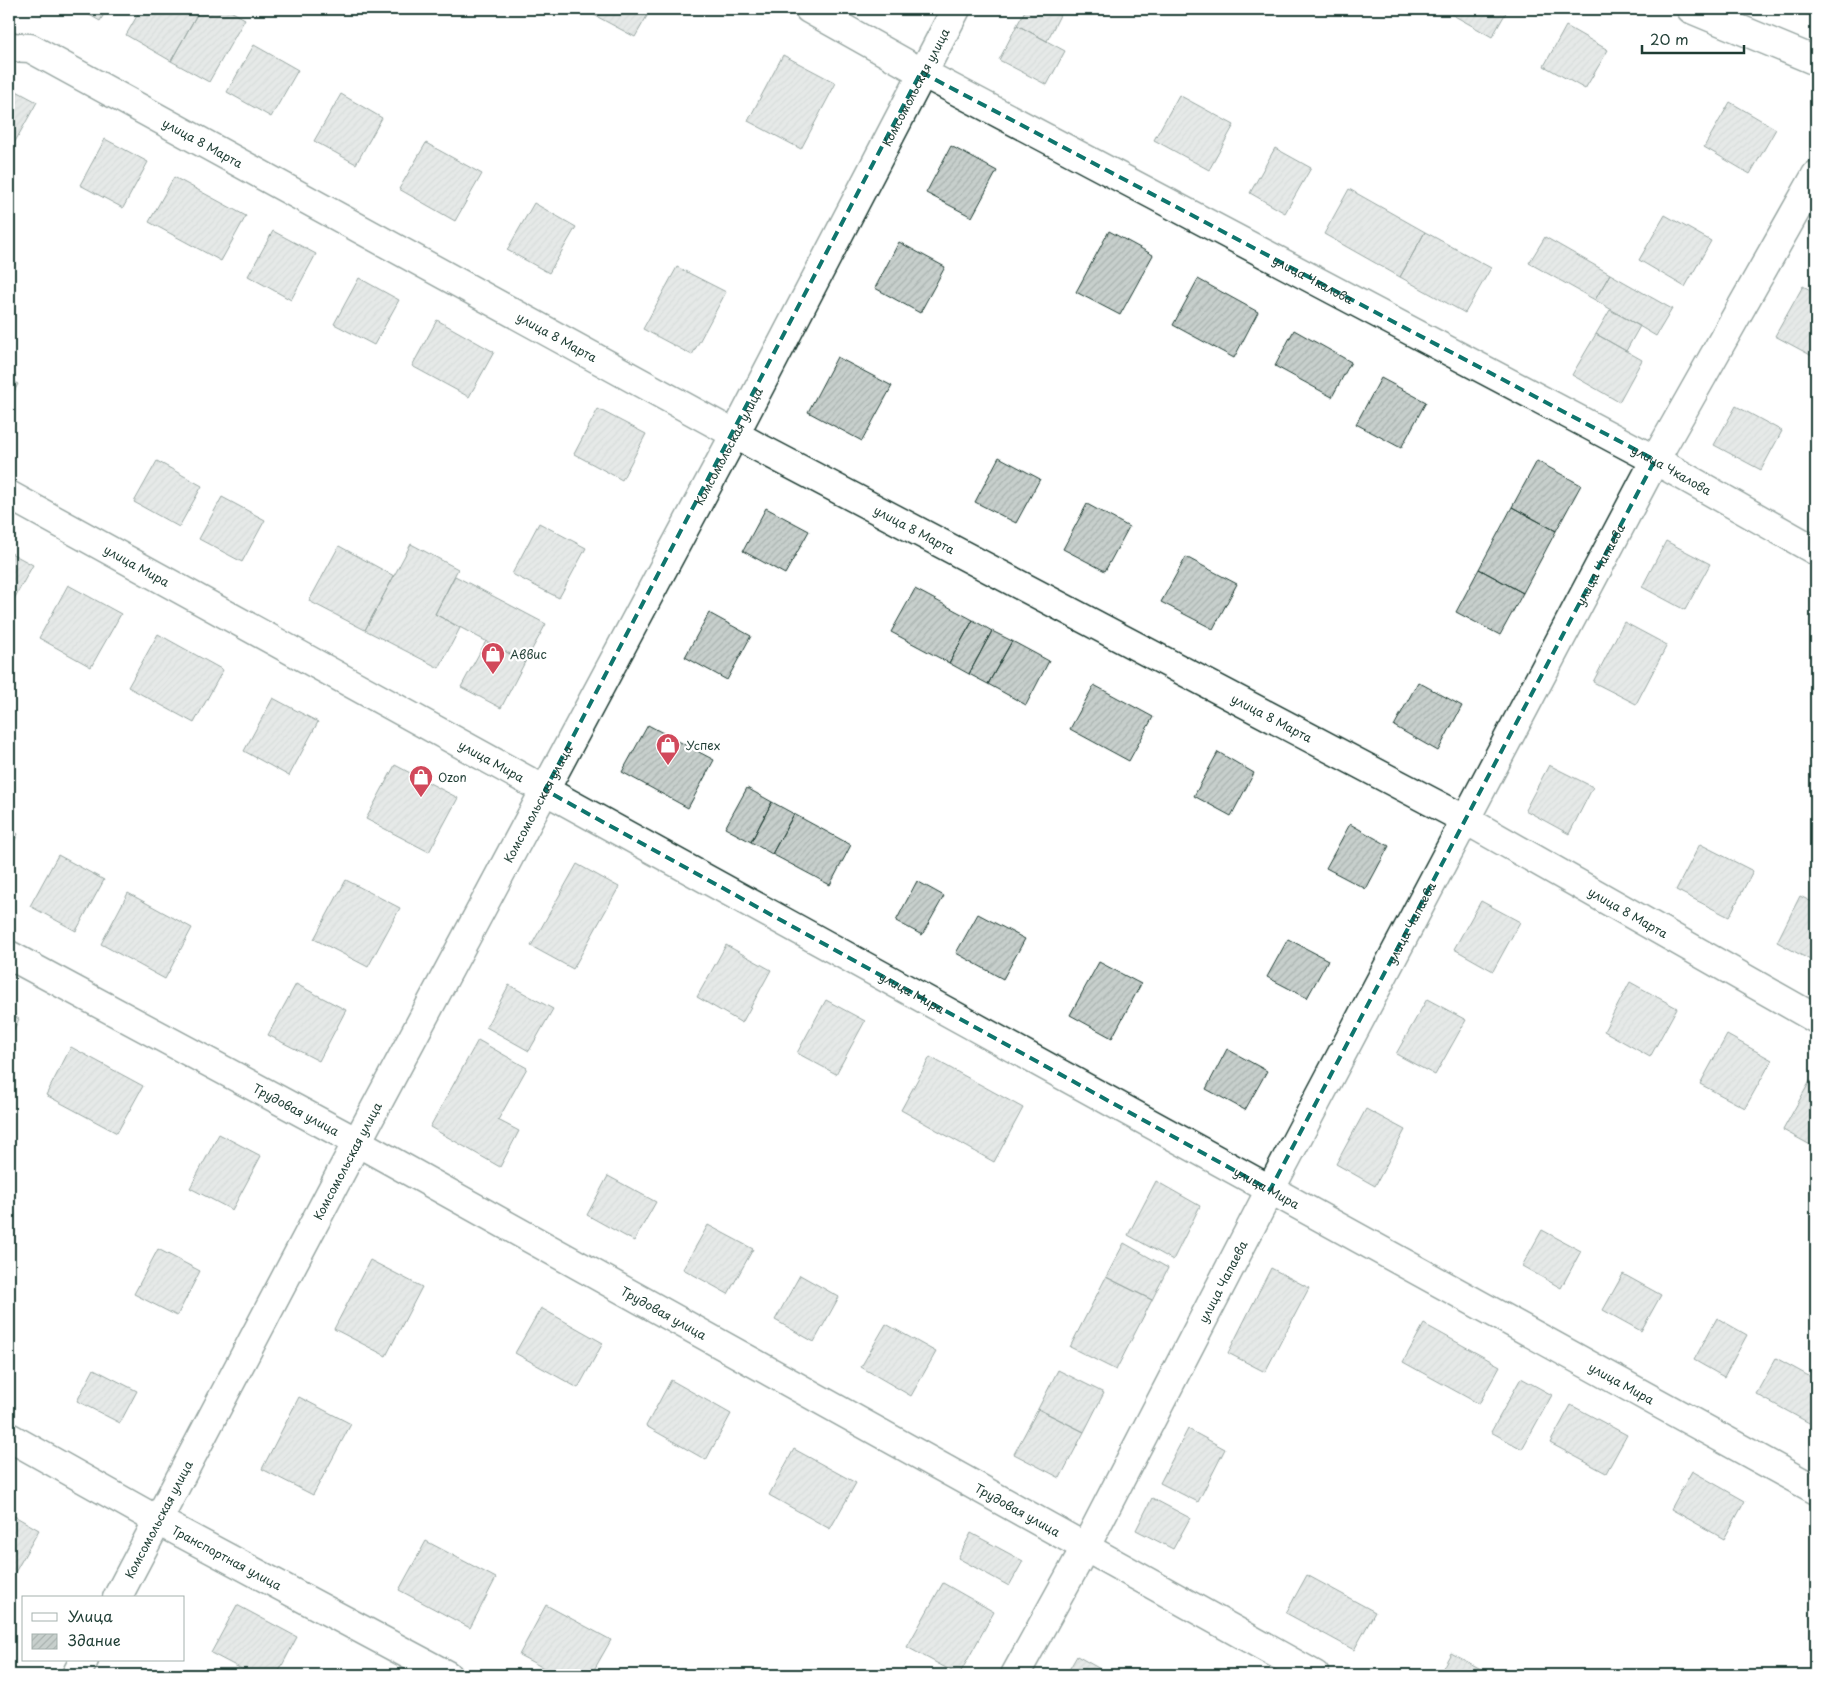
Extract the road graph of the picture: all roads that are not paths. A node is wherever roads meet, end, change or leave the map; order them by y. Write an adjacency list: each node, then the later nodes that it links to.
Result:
1 (809, 9): 6 (street, улица Чкалова)
2 (956, 9): 6 (street, Комсомольская улица)
3 (1690, 9): 5 (street)
4 (9, 47): 8 (street, улица 8 Марта)
5 (1816, 61)
6 (921, 72): 8 (street, Комсомольская улица); 9 (street, улица Чкалова)
7 (1816, 175): 9 (street, улица Чапаева)
8 (735, 434): 12 (street, Комсомольская улица); 13 (street, улица 8 Марта)
9 (1655, 460): 11 (street, улица Чкалова); 13 (street, улица Чапаева)
10 (9, 495): 12 (street, улица Мира)
11 (1816, 551)
12 (545, 790): 16 (street, Комсомольская улица); 17 (street, улица Мира)
13 (1466, 820): 15 (street, улица 8 Марта); 17 (street, улица Чапаева)
14 (9, 955): 16 (street, Трудовая улица)
15 (1816, 1019)
16 (357, 1142): 20 (street, Комсомольская улица); 21 (street, Трудовая улица)
17 (1270, 1190): 19 (street, улица Мира); 21 (street, улица Чапаева)
18 (9, 1436): 20 (street, Транспортная улица)
19 (1816, 1490)
20 (157, 1520): 22 (street, Комсомольская улица); 25 (street, Транспортная улица)
21 (1085, 1548): 26 (street, улица Чапаева); 27 (street, Трудовая улица)
22 (118, 1596)
23 (83, 1662): 24 (street)
24 (76, 1675)
25 (447, 1675)
26 (1015, 1675)
27 (1315, 1675)

